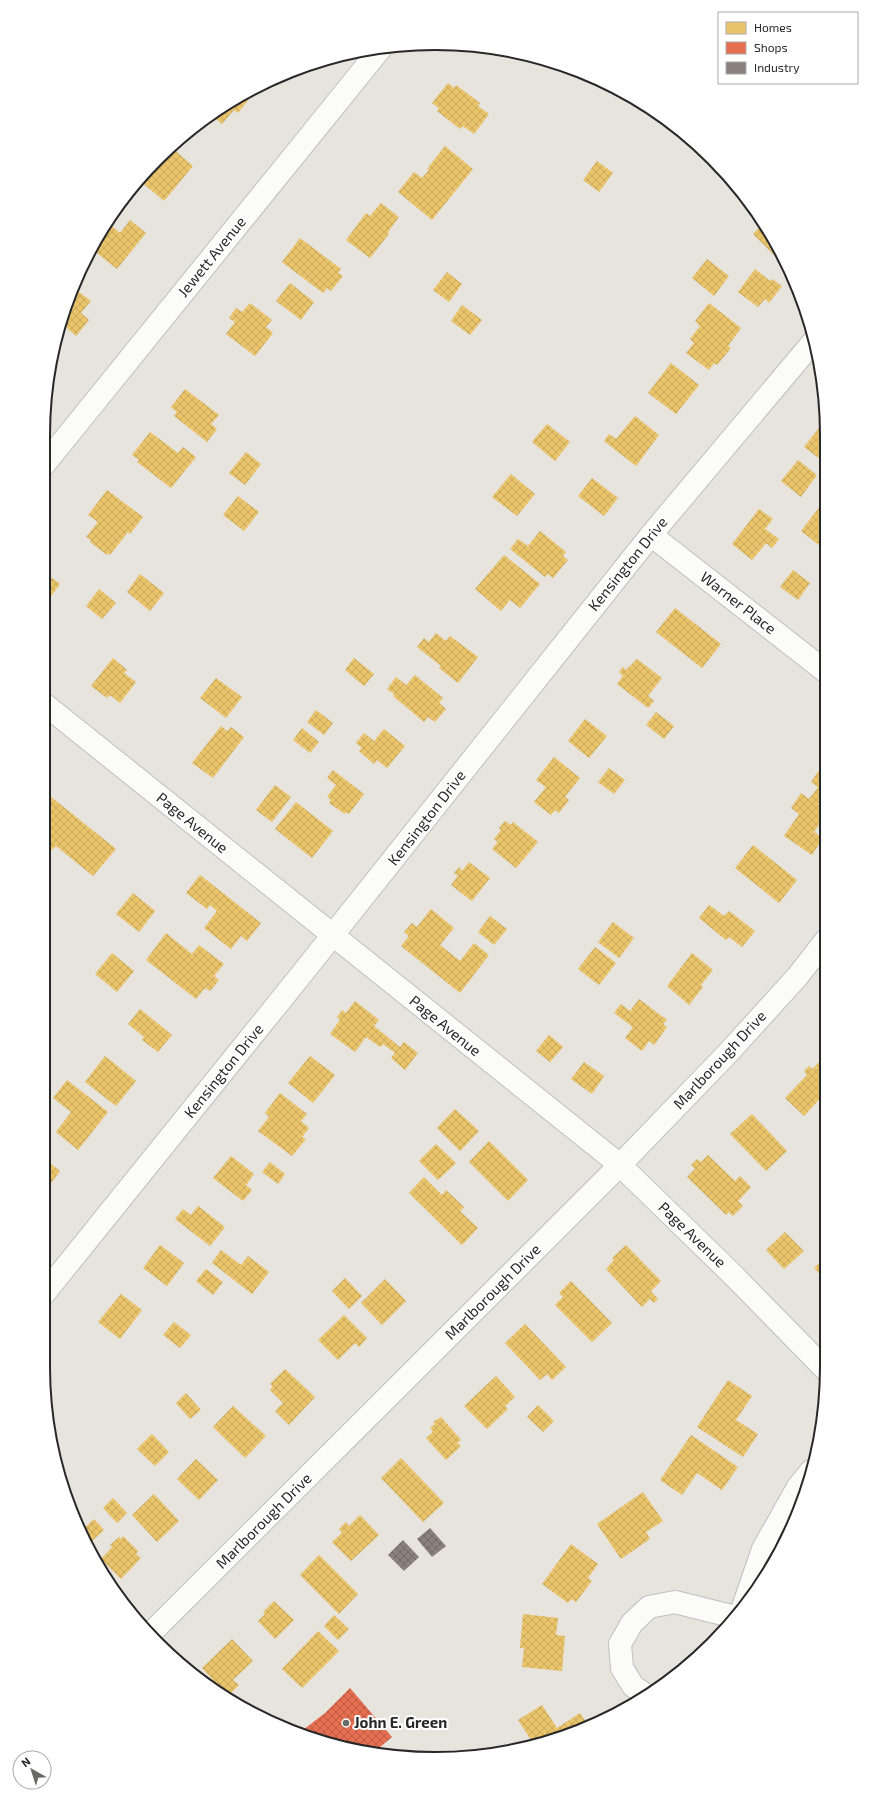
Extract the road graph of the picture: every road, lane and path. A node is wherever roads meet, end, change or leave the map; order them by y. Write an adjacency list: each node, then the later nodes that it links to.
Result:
1 (376, 54): 3 (street, Jewett Avenue)
2 (810, 346): 4 (street, Kensington Drive)
3 (50, 457)
4 (651, 535): 5 (street, Warner Place); 7 (street, Kensington Drive)
5 (820, 667)
6 (50, 709): 7 (street, Page Avenue)
7 (333, 936): 9 (street, Page Avenue); 10 (street, Kensington Drive)
8 (820, 948): 9 (street, Marlborough Drive)
9 (620, 1165): 11 (street, Page Avenue); 15 (street, Marlborough Drive)
10 (50, 1286)
11 (820, 1364)
12 (803, 1481): 13 (street)
13 (749, 1588)
14 (729, 1615): 16 (street)
15 (154, 1630)
16 (641, 1692)

